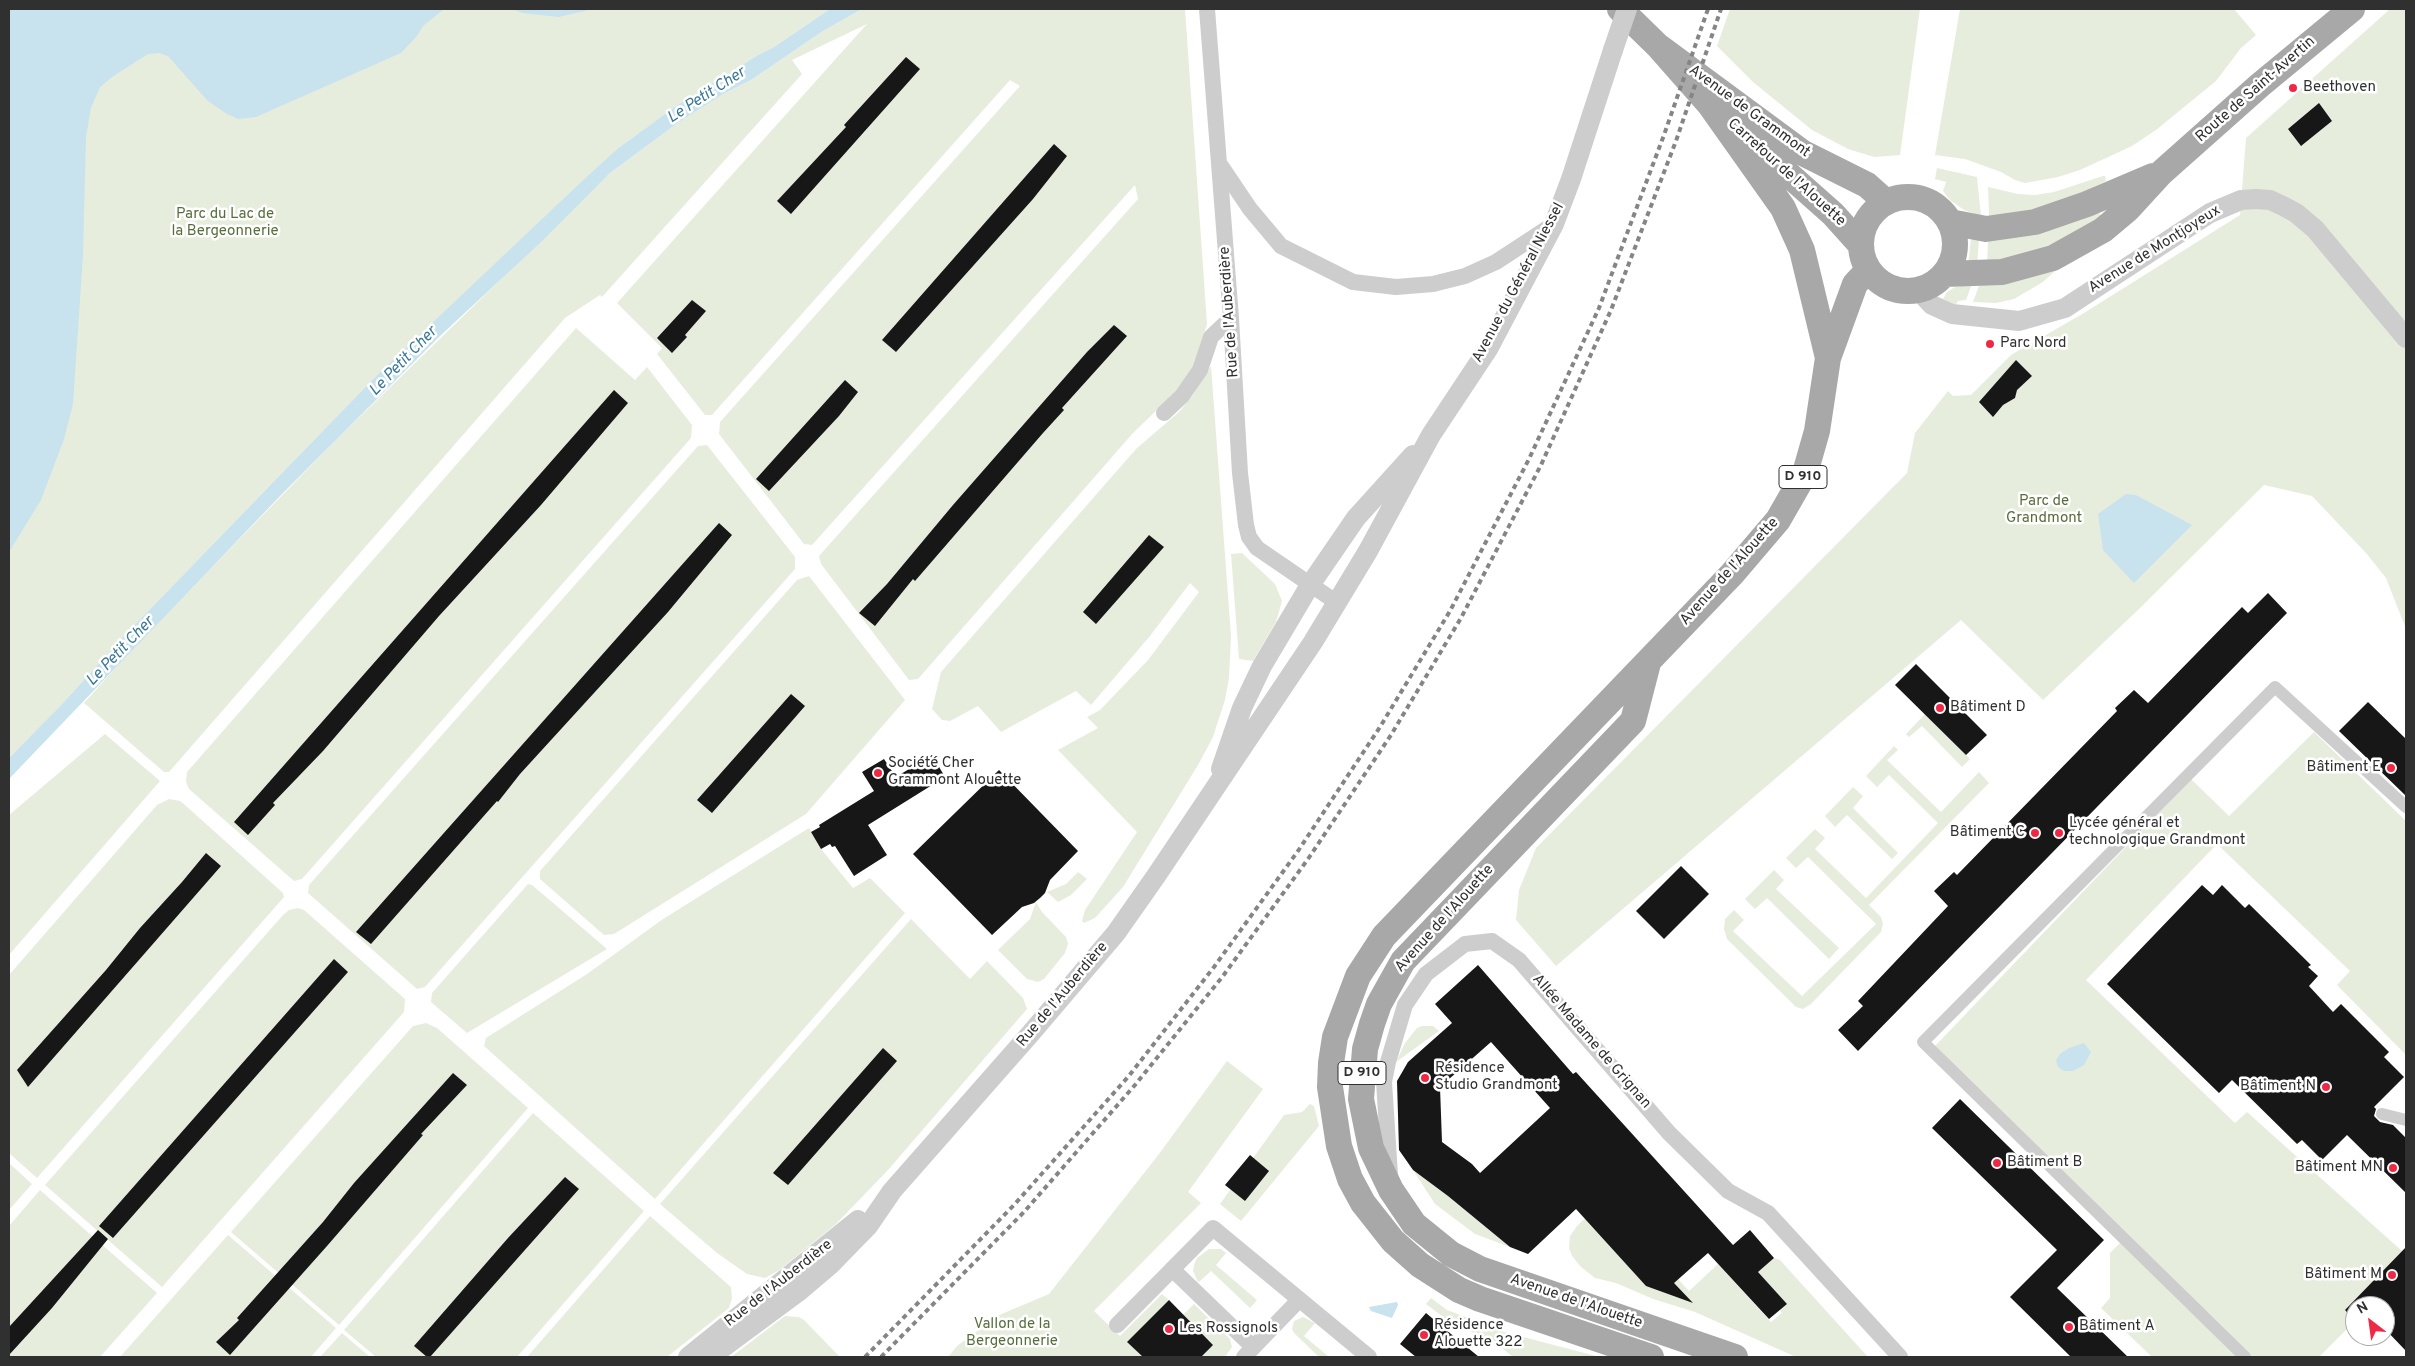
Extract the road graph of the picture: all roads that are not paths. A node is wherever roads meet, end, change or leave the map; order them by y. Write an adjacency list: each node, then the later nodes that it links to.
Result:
1 (1207, 9): 7 (street, Rue de l'Auberdière)
2 (1620, 9): 5 (main road, Avenue de Grammont)
3 (1627, 9): 11 (street, Avenue du Général Niessel, bridge)
4 (2352, 9): 8 (main road, Route de Saint-Avertin)
5 (1658, 46): 6 (main road, Carrefour de l'Alouette); 9 (main road, Avenue de Grammont)
6 (1710, 104): 12 (main road, Carrefour de l'Alouette); 18 (main road, Carrefour de l'Alouette)
7 (1219, 163): 11 (street); 16 (street, Rue de l'Auberdière)
8 (2161, 172): 10 (main road, Route de Saint-Avertin); 14 (main road, Route de Saint-Avertin)
9 (1886, 202): 10 (main road); 12 (main road, Carrefour de l'Alouette)
10 (1950, 222): 14 (main road)
11 (1554, 224): 20 (street, Avenue du Général Niessel)
12 (1860, 244): 13 (main road, Carrefour de l'Alouette)
13 (1868, 270): 15 (main road); 18 (main road, D 910)
14 (1944, 274): 15 (main road)
15 (1918, 290): 17 (street, Avenue de Montjoyeux)
16 (1231, 318): 19 (street); 21 (street, Rue de l'Auberdière)
17 (2406, 338)
18 (1828, 358): 23 (main road, Avenue de l'Alouette / D 910)
19 (1164, 413)
20 (1431, 435): 21 (street, Avenue du Général Niessel); 22 (street, Avenue du Général Niessel)
21 (1310, 585): 22 (street, Rue de l'Auberdière); 24 (street, Rue de l'Auberdière)
22 (1336, 602): 24 (street, Rue de l'Auberdière)
23 (1648, 662): 28 (main road, Avenue de l'Alouette / D 910); 37 (main road, Avenue de l'Alouette / D 910)
24 (1215, 785): 29 (street, Rue de l'Auberdière)
25 (2406, 807): 40 (street)
26 (2382, 1114): 27 (street)
27 (2406, 1120)
28 (1391, 1190): 38 (main road, Avenue de l'Alouette / D 910); 39 (street, Allée Madame de Grignan)
29 (892, 1191): 34 (street, Rue de l'Auberdière); 35 (street, Rue de l'Auberdière)
30 (1172, 1269): 31 (street); 32 (street); 33 (street)
31 (1299, 1300): 33 (street); 36 (street)
32 (1117, 1325)
33 (1248, 1352)
34 (688, 1357)
35 (706, 1357)
36 (1369, 1357)
37 (1651, 1357)
38 (1735, 1357)
39 (1900, 1357)
40 (2245, 1357)

